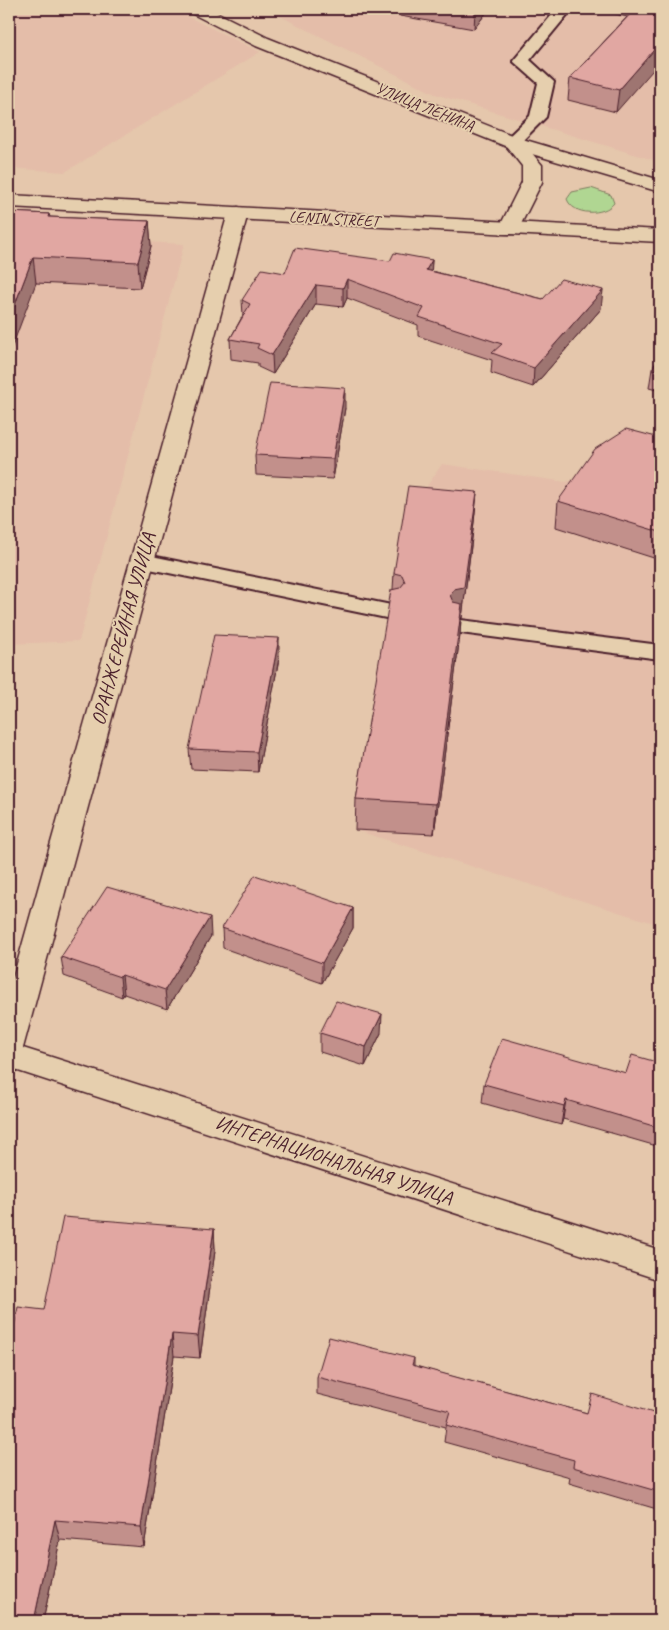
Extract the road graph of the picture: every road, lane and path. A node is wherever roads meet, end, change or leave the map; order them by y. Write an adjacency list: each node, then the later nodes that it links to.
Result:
1 (197, 9): 3 (street, УЛИЦА ЛЕНИНА)
2 (565, 9): 3 (lane)
3 (512, 142): 4 (street, УЛИЦА ЛЕНИНА); 7 (street)
4 (660, 186)
5 (9, 201): 6 (street, LENIN STREET)
6 (238, 214): 7 (street, LENIN STREET); 9 (street, ОРАНЖЕРЕЙНАЯ УЛИЦА)
7 (508, 230): 8 (street, LENIN STREET)
8 (660, 236)
9 (142, 561): 10 (lane); 13 (street, ОРАНЖЕРЕЙНАЯ УЛИЦА)
10 (391, 612)
11 (461, 627): 12 (lane)
12 (660, 652)
13 (9, 1045)
14 (9, 1056): 15 (street, ИНТЕРНАЦИОНАЛЬНАЯ УЛИЦА)
15 (660, 1265)

